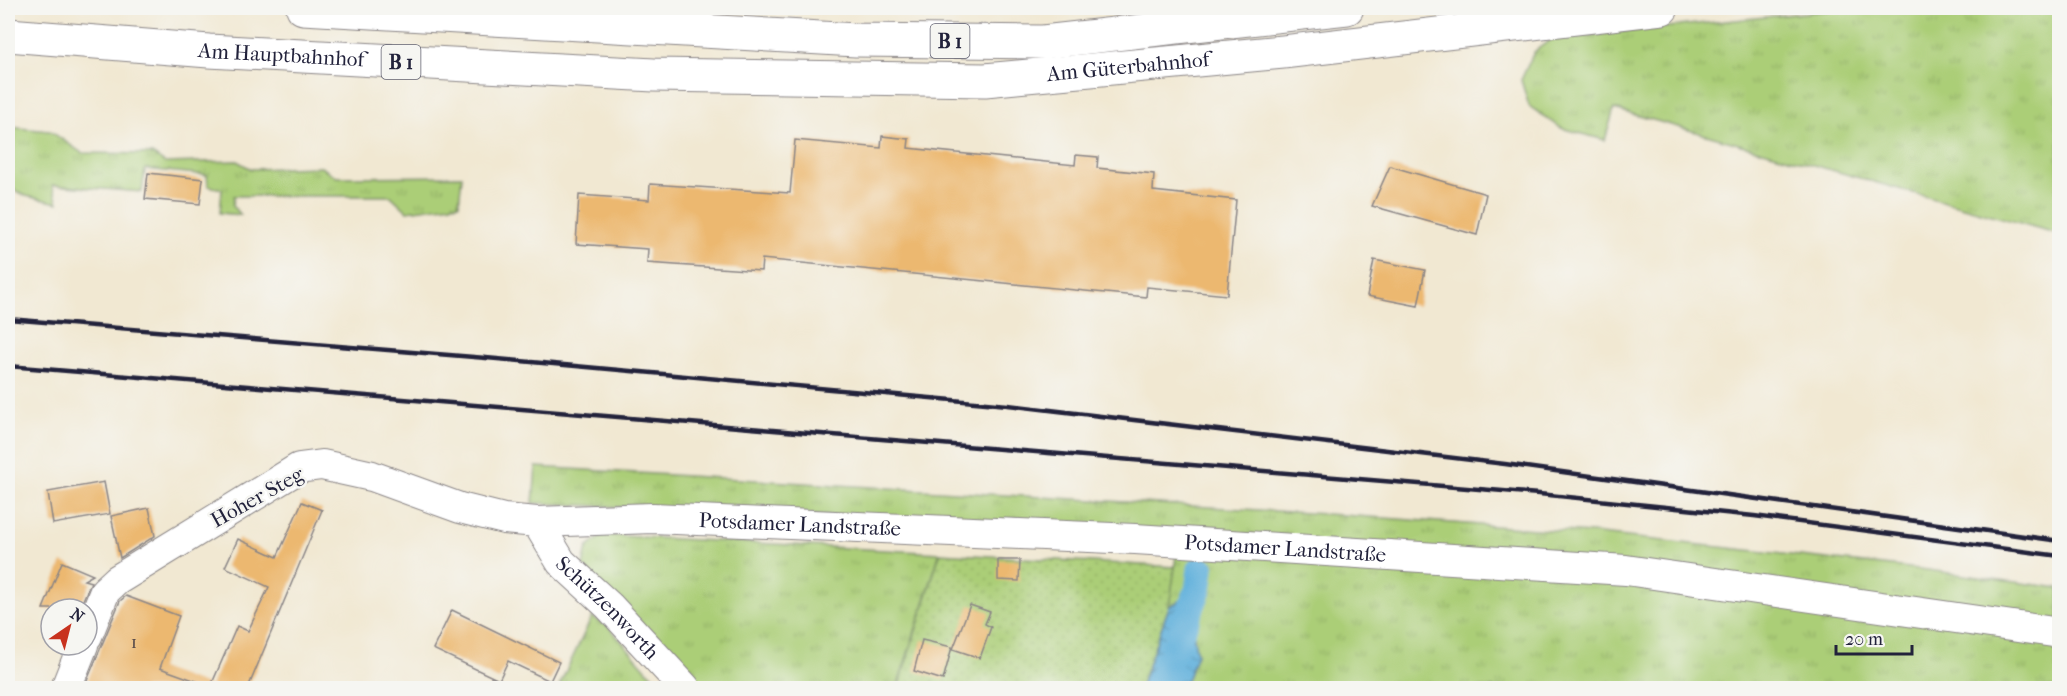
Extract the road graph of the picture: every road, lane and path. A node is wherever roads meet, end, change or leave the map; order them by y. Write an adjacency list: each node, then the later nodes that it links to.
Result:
1 (303, 8): 6 (main road, B 1)
2 (687, 8): 7 (main road)
3 (1347, 8): 7 (main road, Am Güterbahnhof / B 1)
4 (1662, 8): 5 (main road, Am Güterbahnhof)
5 (1466, 19): 9 (main road, Am Güterbahnhof / B 1)
6 (610, 26): 7 (main road, Am Güterbahnhof / B 1); 9 (main road)
7 (756, 34)
8 (8, 35): 9 (main road, Am Hauptbahnhof / B 1)
9 (592, 72)
10 (504, 519): 11 (street, Potsdamer Landstraße); 12 (street, Hoher Steg)
11 (537, 522): 13 (street, Potsdamer Landstraße); 16 (street, Schützenworth)
12 (99, 606)
13 (2060, 633)
14 (78, 657): 15 (street)
15 (66, 688)
16 (686, 688)

